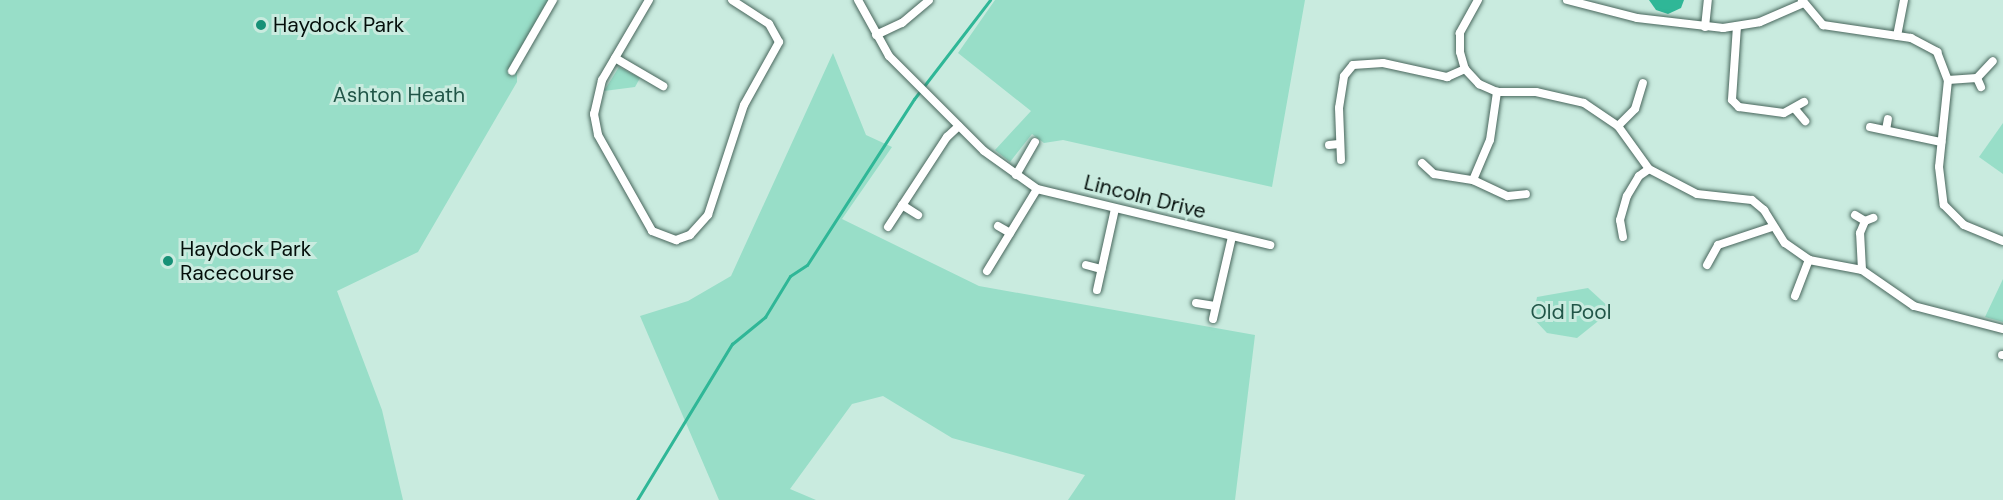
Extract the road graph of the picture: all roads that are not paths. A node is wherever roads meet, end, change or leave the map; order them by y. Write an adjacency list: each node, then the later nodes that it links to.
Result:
1 (553, 0): 18 (street)
2 (649, 0): 15 (street)
3 (858, 0): 13 (street, Lincoln Drive)
4 (929, 0): 13 (street)
5 (1478, 0): 17 (street)
6 (1567, 0): 12 (street)
7 (1708, 0): 12 (street)
8 (1904, 0): 14 (street)
9 (734, 1): 15 (street)
10 (1803, 2): 11 (street); 14 (street)
11 (1737, 26): 12 (street); 26 (street)
12 (1705, 27)
13 (876, 35): 29 (street, Lincoln Drive)
14 (1897, 36): 20 (street)
15 (615, 58): 22 (street)
16 (1993, 61): 19 (street)
17 (1465, 69): 24 (street); 35 (street)
18 (512, 71)
19 (1977, 78): 20 (street); 23 (street)
20 (1947, 80): 34 (street)
21 (1643, 83): 30 (street)
22 (663, 86)
23 (1980, 87)
24 (1497, 92): 30 (street); 41 (street)
25 (1804, 102): 26 (street)
26 (1795, 109): 28 (street)
27 (1888, 119): 32 (street)
28 (1805, 121)
29 (959, 126): 40 (street, Lincoln Drive); 44 (street)
30 (1618, 126): 39 (street)
31 (1870, 127): 32 (street)
32 (1886, 130): 34 (street)
33 (1035, 142): 40 (street)
34 (1941, 142): 54 (street)
35 (1339, 144): 36 (street); 37 (street)
36 (1329, 145)
37 (1341, 159)
38 (1422, 163): 41 (street)
39 (1649, 169): 50 (street); 53 (street)
40 (1016, 175): 42 (street, Lincoln Drive)
41 (1473, 180): 43 (street)
42 (1037, 189): 45 (street, Lincoln Drive); 51 (street)
43 (1526, 194)
44 (902, 205): 46 (street); 49 (street)
45 (1115, 209): 52 (street, Lincoln Drive); 59 (street)
46 (918, 215)
47 (1855, 215): 60 (street)
48 (998, 226): 51 (street)
49 (888, 227)
50 (1772, 227): 56 (street); 58 (street)
51 (1010, 233): 61 (street)
52 (1232, 237): 55 (street, Lincoln Drive); 65 (street)
53 (1623, 237)
54 (2003, 241)
55 (1270, 245)
56 (1809, 260): 60 (street); 63 (street)
57 (1086, 265): 59 (street)
58 (1707, 266)
59 (1101, 268): 62 (street)
60 (1862, 270): 67 (street)
61 (987, 271)
62 (1097, 290)
63 (1795, 296)
64 (1196, 303): 65 (street)
65 (1215, 306): 66 (street)
66 (1213, 319)
67 (2003, 329)

